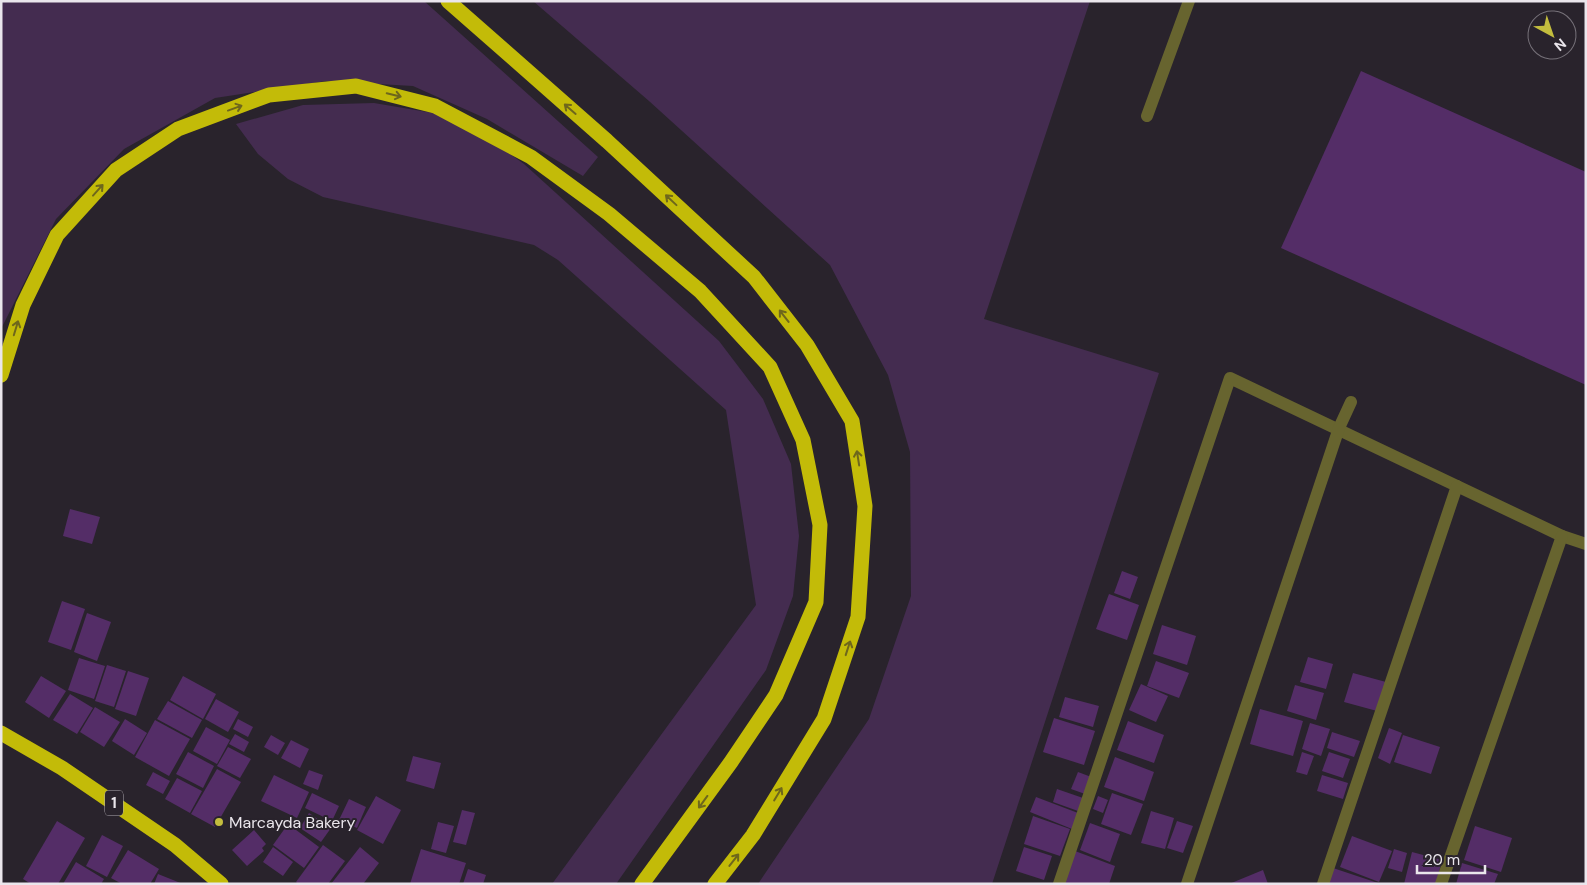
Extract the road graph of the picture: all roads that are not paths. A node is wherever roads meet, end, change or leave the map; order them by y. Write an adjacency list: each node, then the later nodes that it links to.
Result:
1 (448, 1): 13 (highway, one-way to 1)
2 (1189, 1): 3 (street)
3 (1147, 116)
4 (1, 375): 12 (highway, one-way to 12)
5 (1351, 402): 6 (street)
6 (1339, 428): 7 (street); 14 (street); 15 (street)
7 (1457, 486): 8 (street); 16 (street)
8 (1562, 536): 9 (street); 17 (street)
9 (1586, 544)
10 (1, 733): 11 (highway, 1)
11 (221, 884)
12 (642, 884)
13 (715, 884)
14 (1059, 884)
15 (1187, 884)
16 (1323, 884)
17 (1441, 884)

